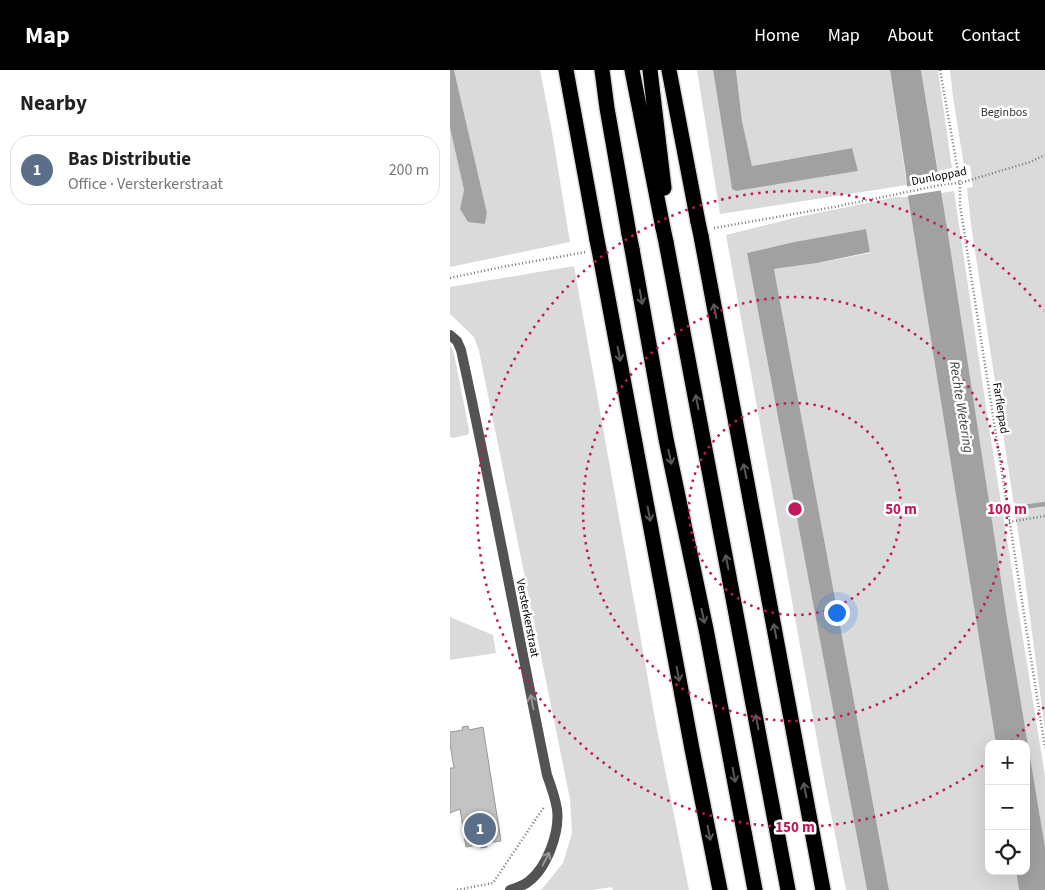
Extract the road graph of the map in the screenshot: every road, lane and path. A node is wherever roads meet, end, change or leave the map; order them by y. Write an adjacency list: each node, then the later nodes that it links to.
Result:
1 (557, 70): 10 (highway)
2 (566, 70): 10 (highway)
3 (602, 70): 25 (highway, one-way to 25)
4 (632, 70): 14 (highway)
5 (650, 70): 14 (highway)
6 (669, 70): 9 (highway)
7 (678, 70): 9 (highway)
8 (940, 70): 12 (path, Farflerpad)
9 (678, 118): 27 (highway, one-way to 9)
10 (579, 141): 24 (highway, one-way to 24)
11 (1045, 155): 12 (path, Dunloppad)
12 (960, 183): 13 (path, Dunloppad); 19 (path, Farflerpad)
13 (834, 206)
14 (667, 235): 26 (highway, one-way to 14)
15 (502, 267): 16 (path)
16 (450, 278)
17 (450, 335): 23 (street, Versterkerstraat, one-way to 17)
18 (1045, 516): 19 (path)
19 (1009, 522): 20 (path, Farflerpad)
20 (1045, 748)
21 (544, 799): 22 (path)
22 (457, 890)
23 (510, 890)
24 (720, 890)
25 (755, 890)
26 (788, 890)
27 (823, 890)

